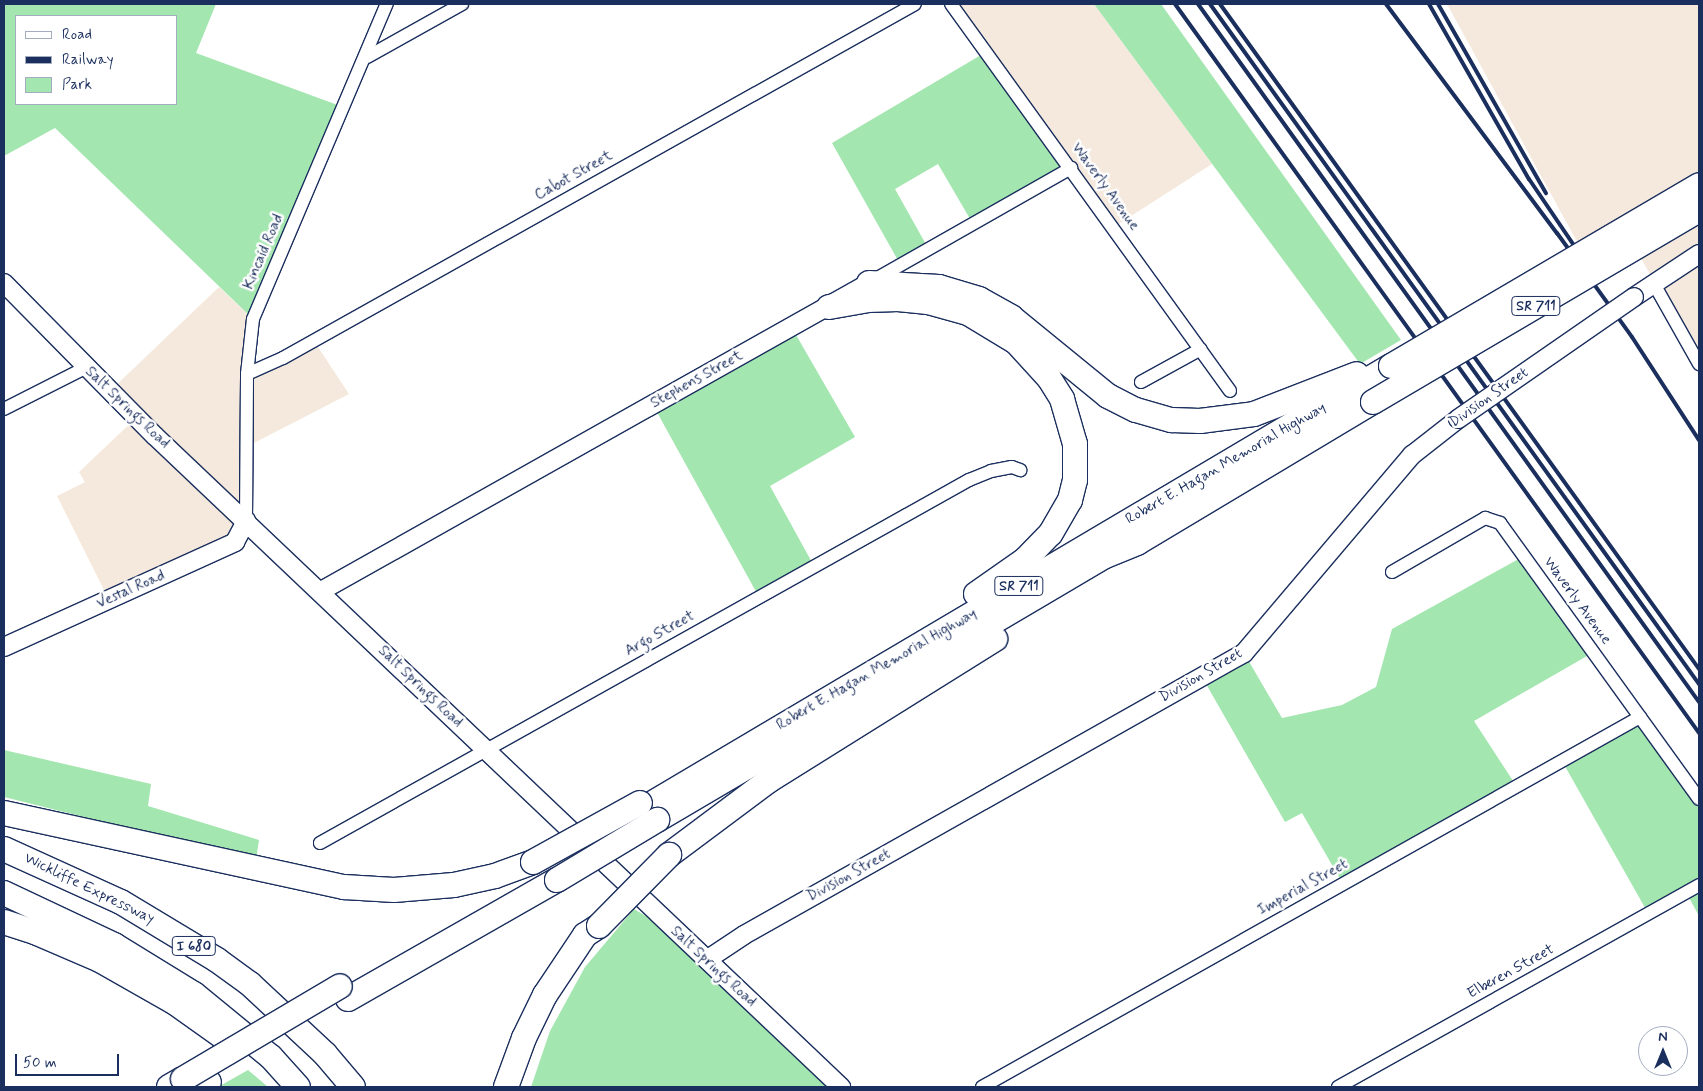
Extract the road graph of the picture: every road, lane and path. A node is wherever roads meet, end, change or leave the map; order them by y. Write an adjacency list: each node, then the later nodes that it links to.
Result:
1 (462, 4): 5 (street)
2 (915, 4): 17 (street, Cabot Street)
3 (951, 4): 6 (street, Waverly Avenue)
4 (386, 7): 5 (street, Kincaid Road)
5 (367, 57): 17 (street, Kincaid Road)
6 (1071, 168): 11 (street, Stephens Street); 14 (street, Waverly Avenue)
7 (1699, 185): 19 (highway, SR 711, bridge)
8 (1699, 210): 19 (highway, Robert E. Hagan Memorial Highway / SR 711, bridge)
9 (1699, 254): 12 (street, Division Street)
10 (4, 283): 16 (street, Salt Springs Road)
11 (869, 283): 13 (street, Stephens Street); 19 (highway)
12 (1654, 284): 15 (street); 41 (street, Division Street, bridge)
13 (829, 307): 26 (street, Stephens Street); 27 (highway)
14 (1201, 349): 18 (street); 20 (street, Waverly Avenue)
15 (1699, 364)
16 (85, 368): 21 (street); 23 (street, Salt Springs Road)
17 (247, 374): 23 (street, Kincaid Road)
18 (1141, 382)
19 (1364, 386): 24 (highway, Robert E. Hagan Memorial Highway / SR 711); 27 (highway, Robert E. Hagan Memorial Highway / SR 711)
20 (1230, 391)
21 (4, 409)
22 (1020, 470): 30 (street, Argo Street)
23 (246, 521): 26 (street, Salt Springs Road); 28 (street, Vestal Road)
24 (1137, 543): 32 (highway); 40 (highway, bridge)
25 (1392, 572): 29 (street, Waverly Avenue)
26 (321, 591): 30 (street, Salt Springs Road)
27 (925, 641): 32 (highway, Robert E. Hagan Memorial Highway / SR 711)
28 (4, 647)
29 (1640, 717): 31 (street, Waverly Avenue); 49 (street, Imperial Street)
30 (486, 750): 34 (street, Argo Street); 41 (street, Salt Springs Road)
31 (1699, 799)
32 (648, 810): 36 (highway, bridge)
33 (4, 813): 36 (highway)
34 (320, 844)
35 (4, 849): 45 (highway, Wickliffe Expressway / I 680)
36 (544, 870): 42 (highway)
37 (1699, 885): 50 (street, Elberen Street)
38 (4, 893): 44 (highway, I 680)
39 (4, 922): 43 (highway)
40 (599, 926): 46 (highway); 47 (highway)
41 (708, 959): 48 (street, Salt Springs Road)
42 (190, 1084)
43 (280, 1087)
44 (298, 1087)
45 (354, 1087)
46 (506, 1087)
47 (520, 1087)
48 (841, 1087)
49 (982, 1087)
50 (1338, 1087)

